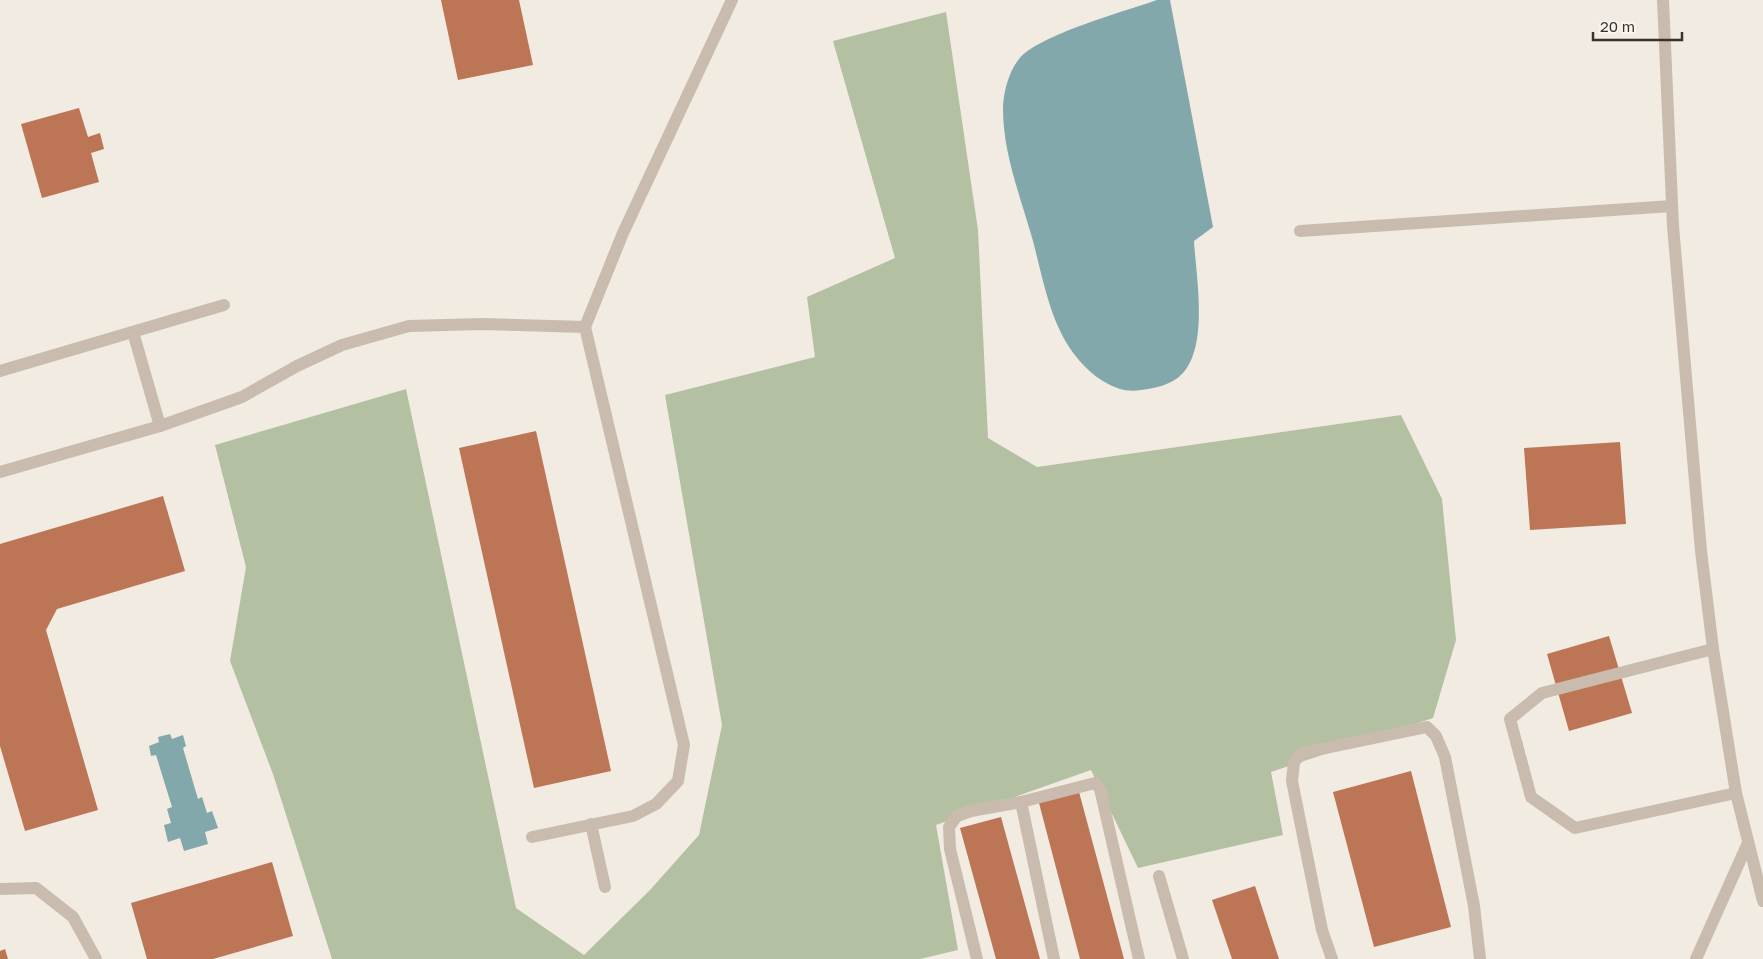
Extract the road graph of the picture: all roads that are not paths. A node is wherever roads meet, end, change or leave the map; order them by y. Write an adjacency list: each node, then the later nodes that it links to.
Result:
1 (732, 0): 6 (street)
2 (1663, 0): 3 (street)
3 (1672, 206): 4 (street); 11 (street)
4 (1300, 231)
5 (224, 305): 7 (street)
6 (585, 327): 9 (street); 14 (street)
7 (133, 332): 8 (street); 9 (street)
8 (0, 371)
9 (160, 426): 10 (street)
10 (0, 472)
11 (1713, 650): 12 (street); 12 (street)
12 (1736, 793): 16 (street)
13 (1021, 802): 22 (street); 23 (street); 24 (street)
14 (592, 824): 15 (street); 18 (street)
15 (532, 837)
16 (1747, 845): 20 (street); 28 (street)
17 (1160, 876): 25 (street)
18 (605, 887)
19 (0, 889): 21 (street)
20 (1763, 901)
21 (96, 959)
22 (977, 959)
23 (1054, 959)
24 (1139, 959)
25 (1183, 959)
26 (1332, 959): 27 (street)
27 (1480, 959)
28 (1696, 959)

